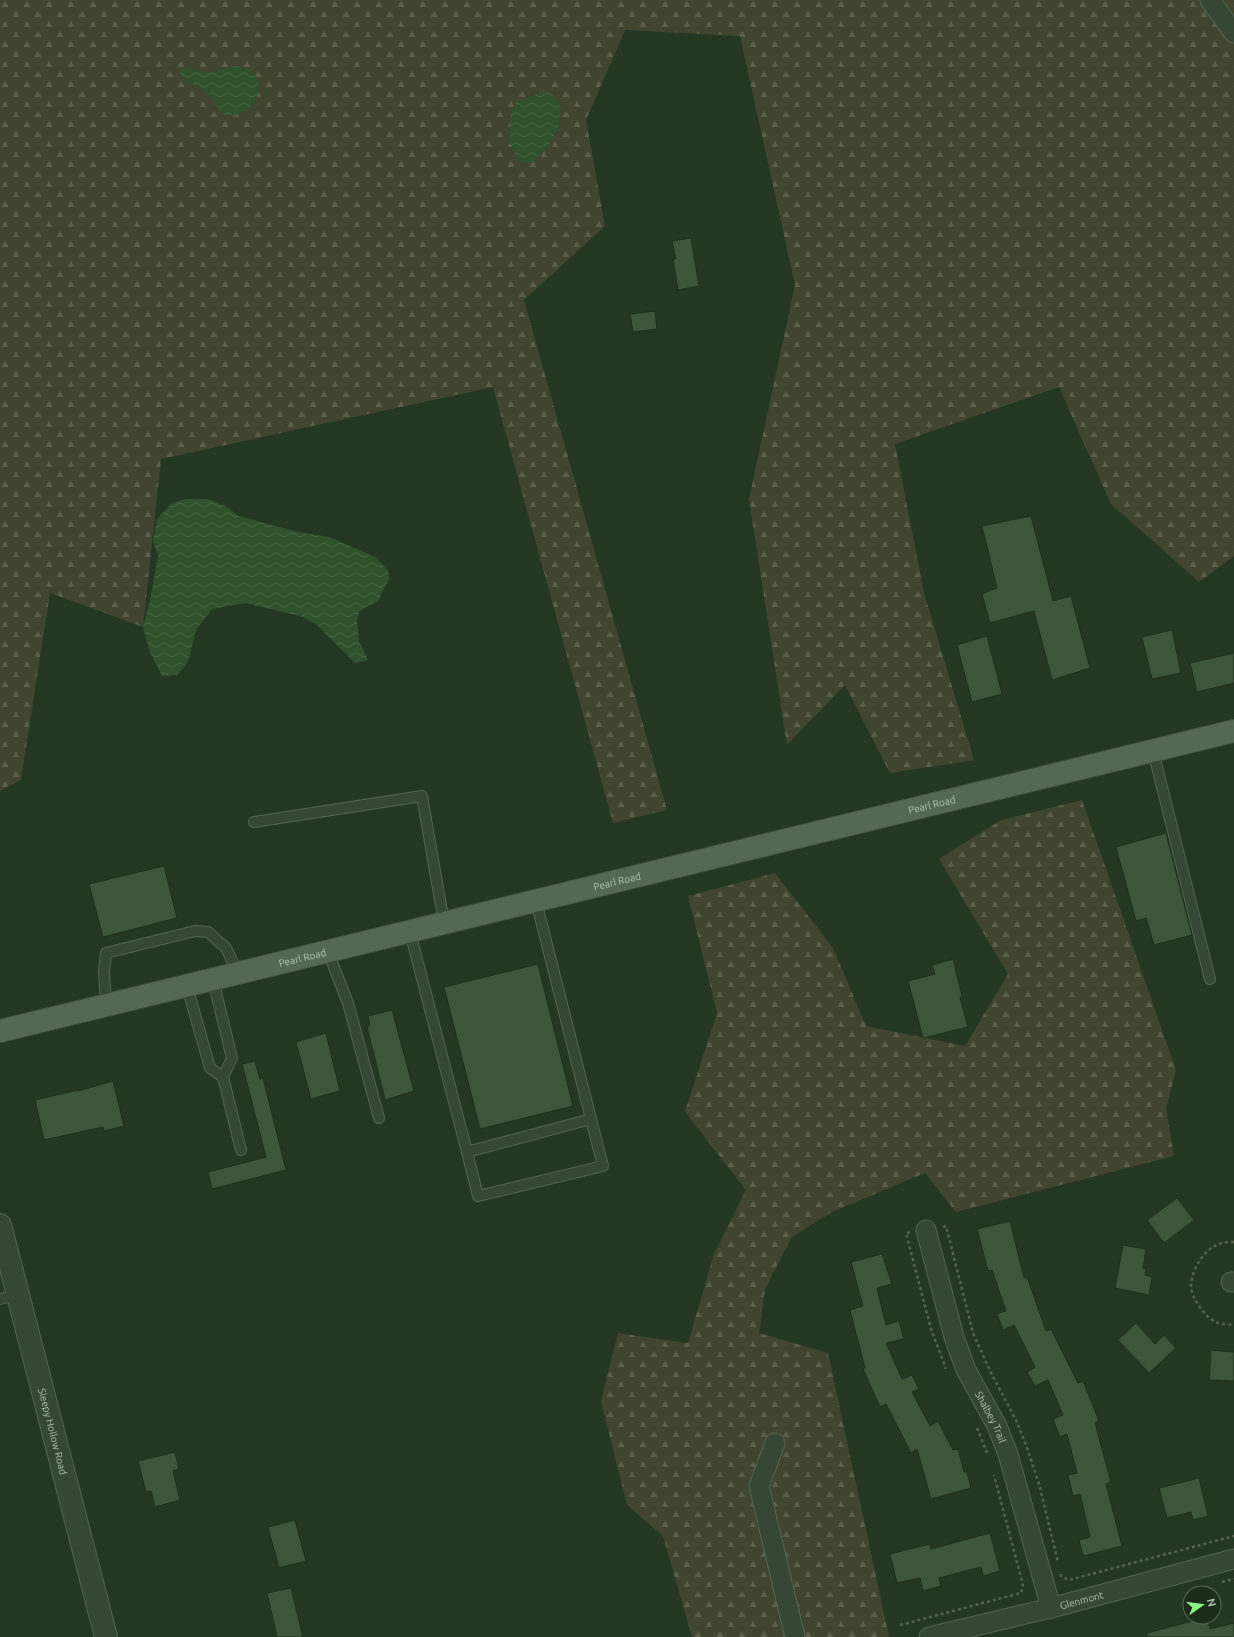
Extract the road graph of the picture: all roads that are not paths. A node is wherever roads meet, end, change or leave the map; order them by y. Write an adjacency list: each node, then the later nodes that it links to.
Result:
1 (1210, 0): 2 (street)
2 (1234, 33)
3 (1234, 731): 4 (main road, Pearl Road)
4 (1153, 751): 6 (main road, Pearl Road); 11 (lane)
5 (254, 822): 7 (lane)
6 (536, 901): 7 (main road, Pearl Road); 18 (lane)
7 (444, 923): 8 (main road, Pearl Road)
8 (410, 932): 9 (main road, Pearl Road); 20 (lane)
9 (328, 952): 10 (main road, Pearl Road); 17 (lane)
10 (238, 973): 12 (main road, Pearl Road); 14 (lane)
11 (1210, 979)
12 (213, 980): 13 (main road, Pearl Road); 16 (lane)
13 (187, 986): 14 (main road, Pearl Road); 16 (lane)
14 (106, 1006): 15 (main road, Pearl Road)
15 (0, 1032)
16 (223, 1077): 19 (lane)
17 (379, 1118)
18 (591, 1119): 20 (lane); 20 (lane)
19 (241, 1150)
20 (467, 1152)
21 (0, 1225): 23 (street, Sleepy Hollow Road)
22 (926, 1230): 26 (street, Shalbey Trail)
23 (9, 1297): 27 (street, Sleepy Hollow Road)
24 (774, 1443): 28 (street)
25 (1234, 1558): 26 (street, Glenmont)
26 (1051, 1608): 29 (street, Glenmont)
27 (106, 1637)
28 (795, 1637)
29 (929, 1637)

